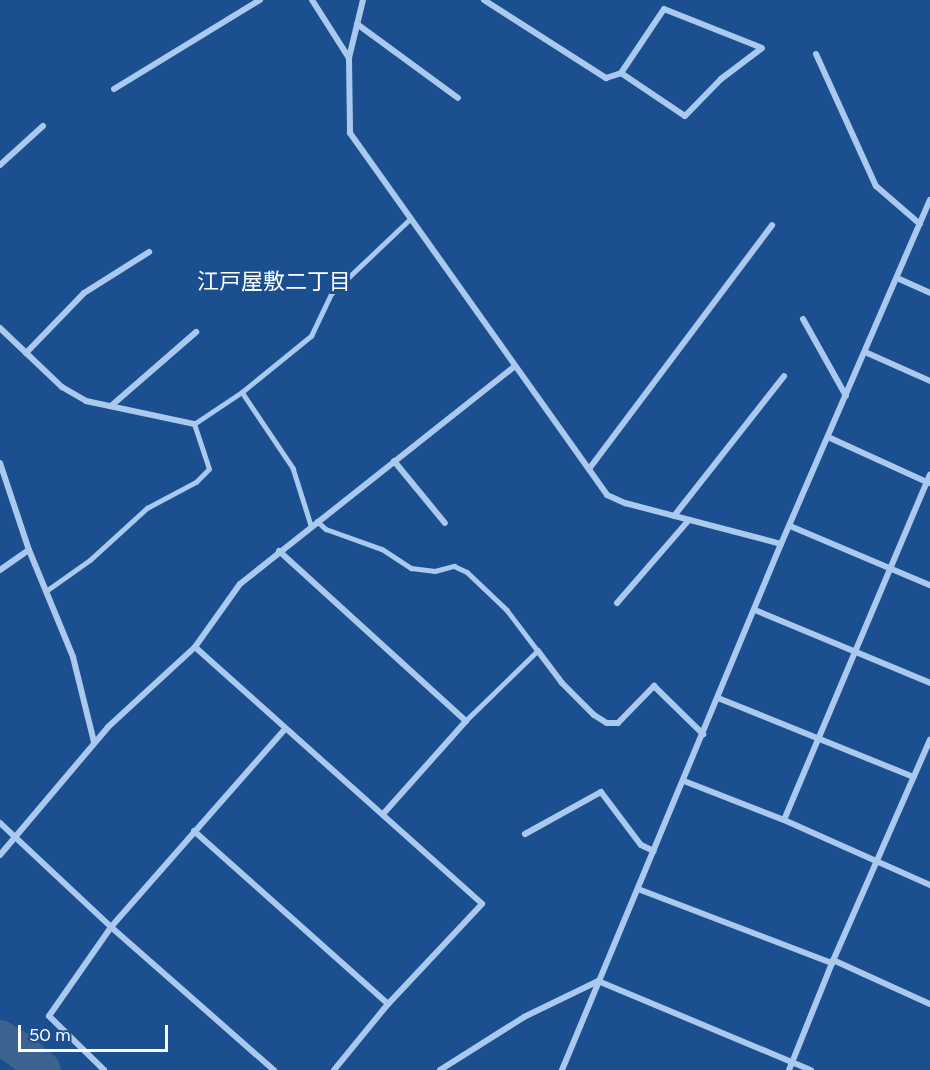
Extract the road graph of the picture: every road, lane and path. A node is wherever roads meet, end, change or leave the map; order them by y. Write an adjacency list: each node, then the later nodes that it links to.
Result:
1 (260, 0): 9 (street)
2 (312, 0): 7 (street)
3 (363, 0): 5 (street)
4 (484, 0): 8 (street)
5 (357, 24): 7 (street); 10 (street)
6 (816, 54): 15 (street)
7 (349, 58): 14 (street)
8 (621, 73): 8 (street)
9 (114, 89)
10 (458, 98)
11 (42, 126): 12 (street)
12 (0, 165)
13 (930, 200): 15 (street)
14 (410, 219): 25 (street); 28 (lane)
15 (920, 224): 18 (street)
16 (772, 225): 35 (street)
17 (149, 252): 24 (street)
18 (897, 279): 19 (street); 23 (street)
19 (930, 293)
20 (803, 319): 29 (street)
21 (0, 328): 24 (street)
22 (196, 332): 30 (street)
23 (865, 352): 27 (street); 29 (street)
24 (26, 353): 30 (street)
25 (514, 367): 33 (street); 35 (street)
26 (784, 376): 37 (street)
27 (930, 381)
28 (242, 392): 31 (lane); 39 (lane)
29 (846, 396): 32 (street)
30 (111, 406): 31 (street)
31 (194, 424): 48 (lane)
32 (828, 437): 36 (street); 41 (street)
33 (394, 461): 39 (street); 40 (street)
34 (0, 464): 43 (street)
35 (589, 469): 37 (street)
36 (929, 480): 45 (street)
37 (674, 516): 38 (street)
38 (689, 520): 42 (street); 49 (street)
39 (314, 523): 44 (street); 52 (lane)
40 (445, 523)
41 (790, 526): 42 (street); 45 (street)
42 (781, 544): 50 (street)
43 (29, 550): 46 (street); 48 (street)
44 (279, 551): 51 (street); 56 (street)
45 (891, 569): 47 (street); 53 (street)
46 (0, 570)
47 (930, 585)
48 (46, 591): 61 (street)
49 (616, 603)
50 (755, 610): 53 (street); 55 (street)
51 (195, 647): 57 (street); 61 (street)
52 (538, 651): 56 (lane); 58 (street)
53 (855, 652): 54 (street); 59 (street)
54 (930, 683)
55 (718, 698): 58 (street); 59 (street)
56 (466, 722): 64 (street)
57 (285, 729): 64 (street); 67 (street)
58 (703, 734): 63 (street)
59 (820, 737): 62 (street); 65 (street)
60 (930, 740): 62 (street)
61 (94, 742): 69 (street)
62 (914, 777): 72 (street)
63 (684, 781): 65 (street); 70 (street)
64 (383, 814): 78 (street)
65 (783, 820): 72 (street)
66 (0, 824): 69 (street)
67 (194, 831): 75 (street); 78 (street)
68 (525, 834): 70 (street)
69 (15, 835): 71 (street); 75 (street)
70 (654, 851): 74 (street)
71 (0, 855)
72 (878, 861): 73 (street); 76 (street)
73 (930, 885)
74 (638, 889): 76 (street); 77 (street)
75 (111, 927): 81 (street); 82 (street)
76 (833, 962): 79 (street); 80 (street)
77 (598, 981): 80 (street); 84 (street); 85 (street)
78 (388, 1004): 83 (street)
79 (930, 1004)
80 (793, 1061): 86 (street); 87 (street)
81 (104, 1070)
82 (274, 1070)
83 (334, 1070)
84 (440, 1070)
85 (562, 1070)
86 (789, 1070)
87 (811, 1070)

